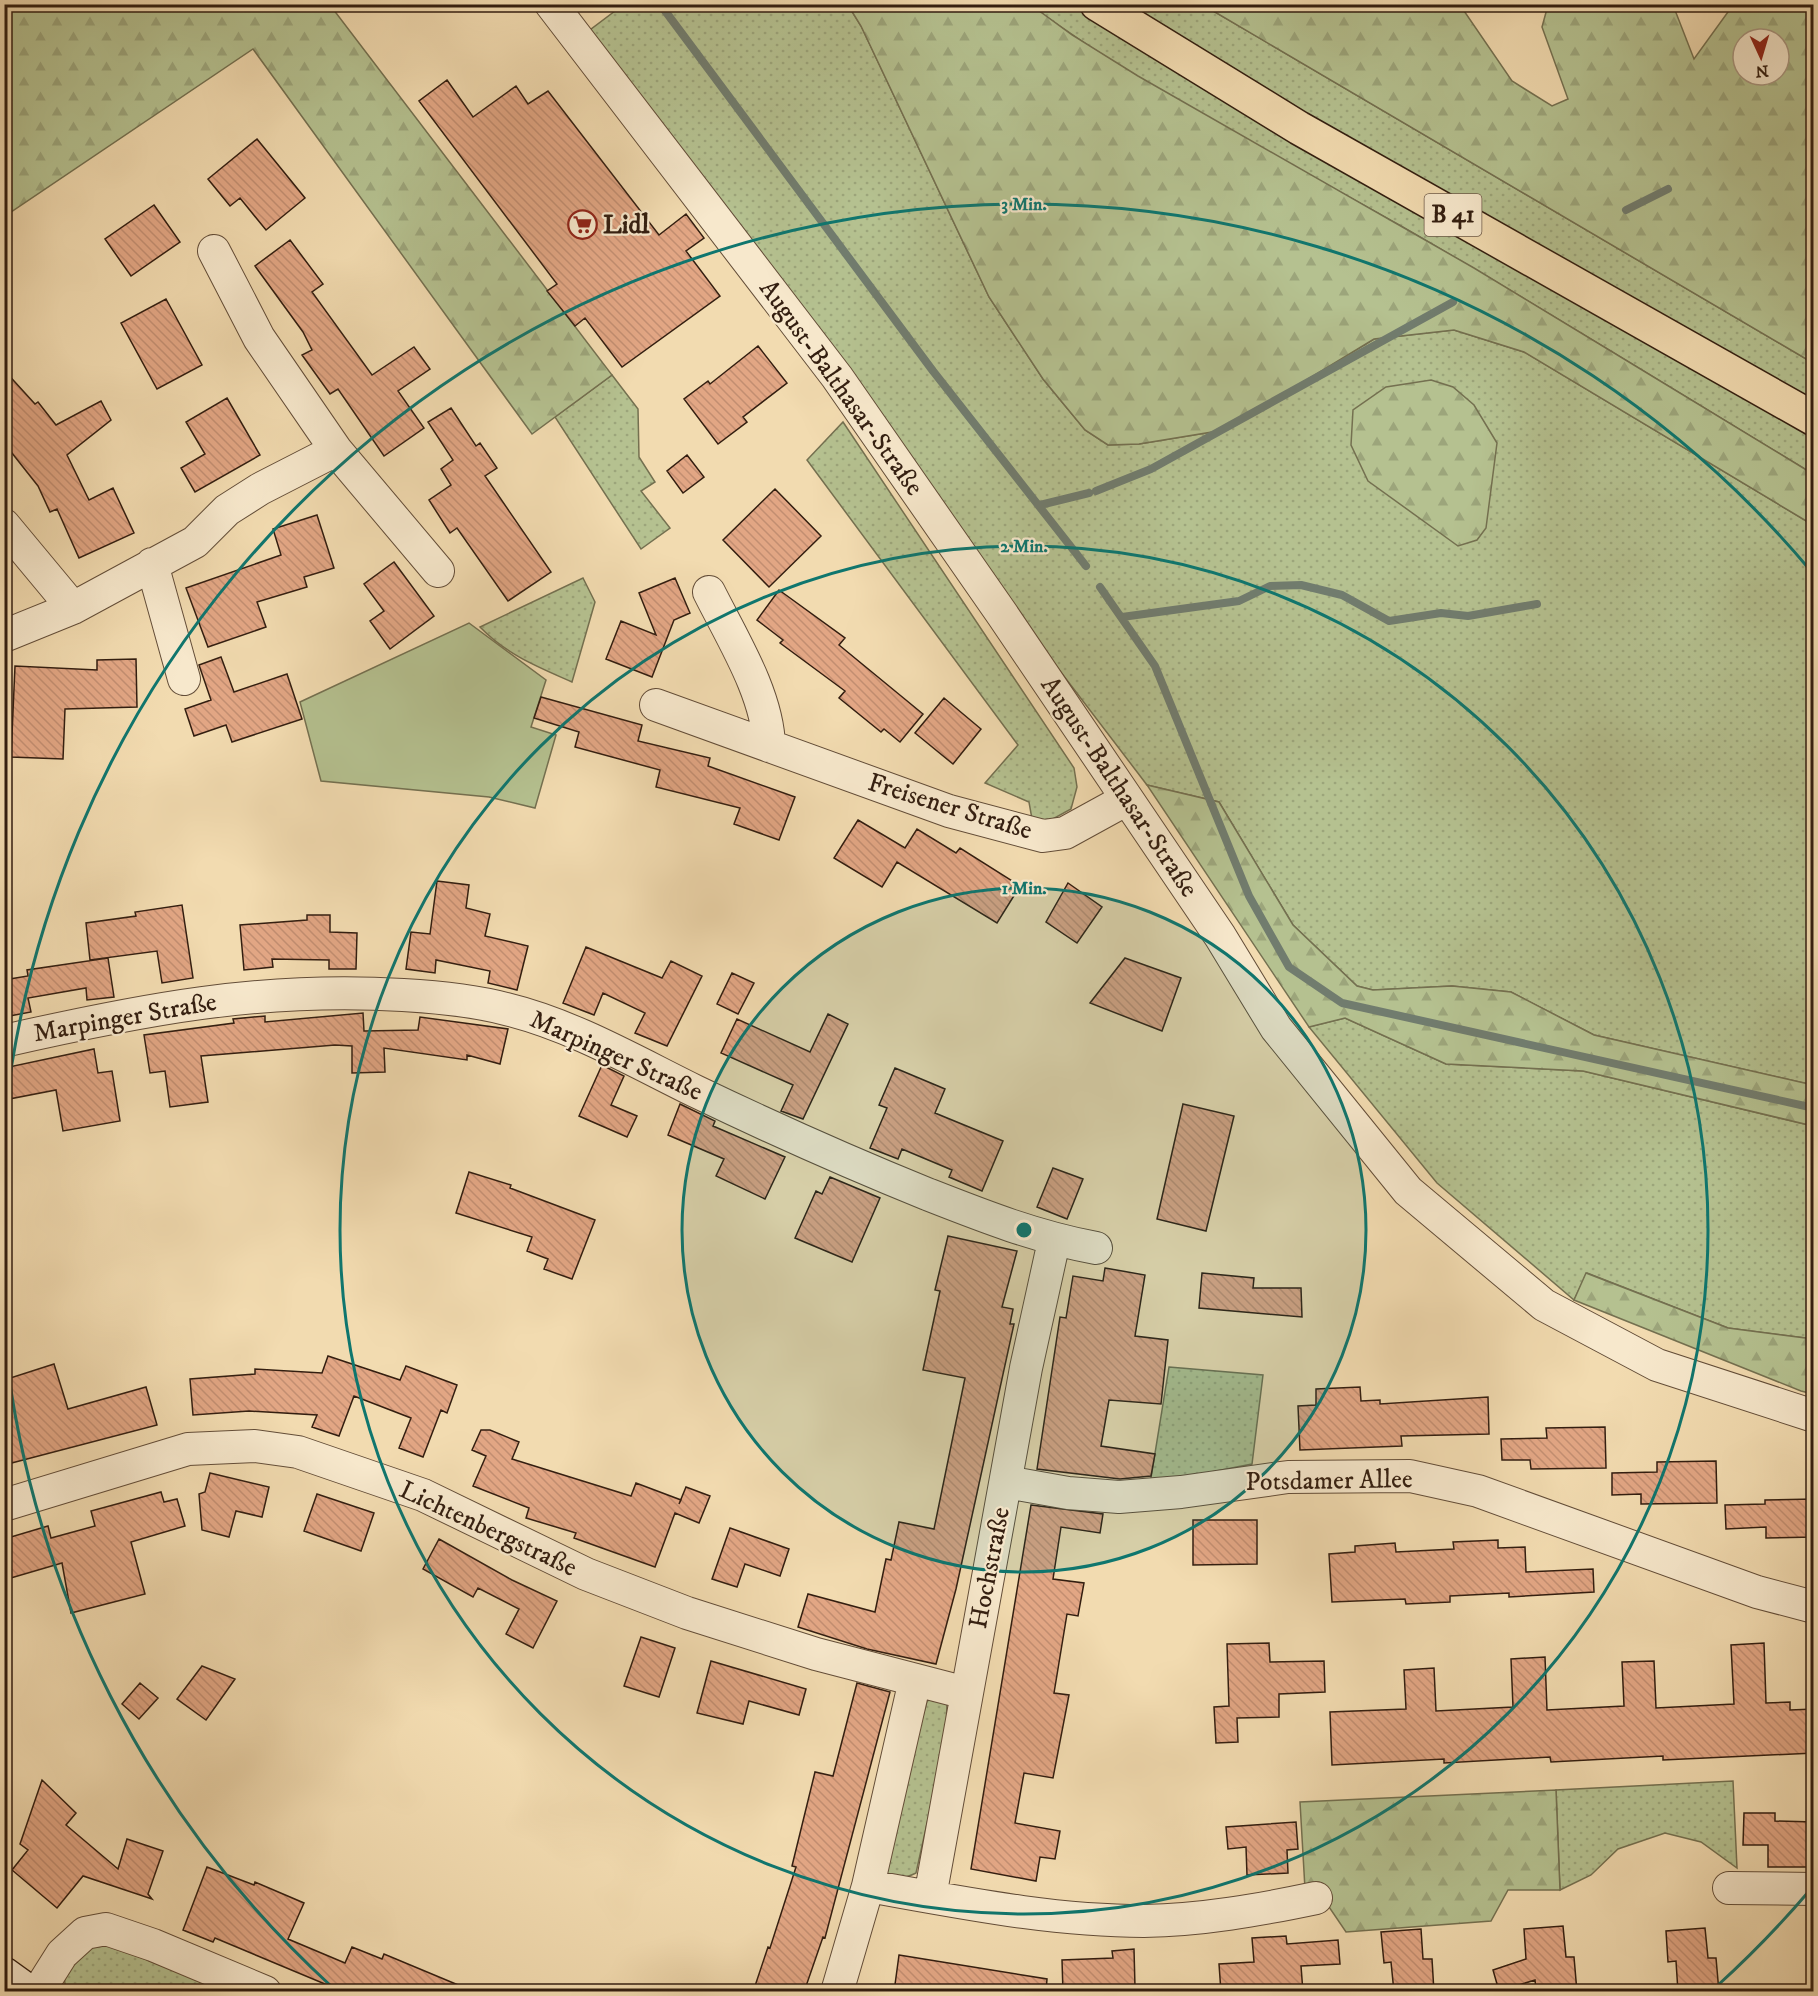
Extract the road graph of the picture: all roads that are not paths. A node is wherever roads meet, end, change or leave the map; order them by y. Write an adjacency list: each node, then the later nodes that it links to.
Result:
1 (551, 4): 15 (street, August-Balthasar-Straße)
2 (1097, 4): 4 (highway, B 41)
3 (214, 251): 5 (street)
4 (1814, 419)
5 (336, 450): 7 (street); 8 (street)
6 (4, 525): 10 (street)
7 (152, 564): 10 (street); 12 (street)
8 (438, 571)
9 (710, 592): 14 (street)
10 (73, 608): 11 (street)
11 (4, 636)
12 (184, 679)
13 (656, 705): 14 (street, Freisener Straße)
14 (769, 746): 15 (street, Freisener Straße)
15 (1127, 799): 19 (street, August-Balthasar-Straße)
16 (4, 1041): 17 (street, Marpinger Straße)
17 (1054, 1240): 18 (street, Marpinger Straße); 20 (street, Hochstraße)
18 (1096, 1248)
19 (1814, 1416)
20 (1006, 1482): 22 (street, Potsdamer Allee); 24 (street, Hochstraße)
21 (4, 1505): 23 (street, Lichtenbergstraße)
22 (1814, 1607)
23 (915, 1680): 24 (street, Lichtenbergstraße); 25 (street)
24 (966, 1693): 28 (street, Hochstraße)
25 (868, 1886): 28 (street); 34 (street)
26 (1729, 1888): 27 (street)
27 (1814, 1889)
28 (930, 1897): 29 (street)
29 (1316, 1898)
30 (4, 1974): 31 (main road)
31 (29, 1992)
32 (38, 1992): 33 (street)
33 (265, 1992)
34 (837, 1992)

